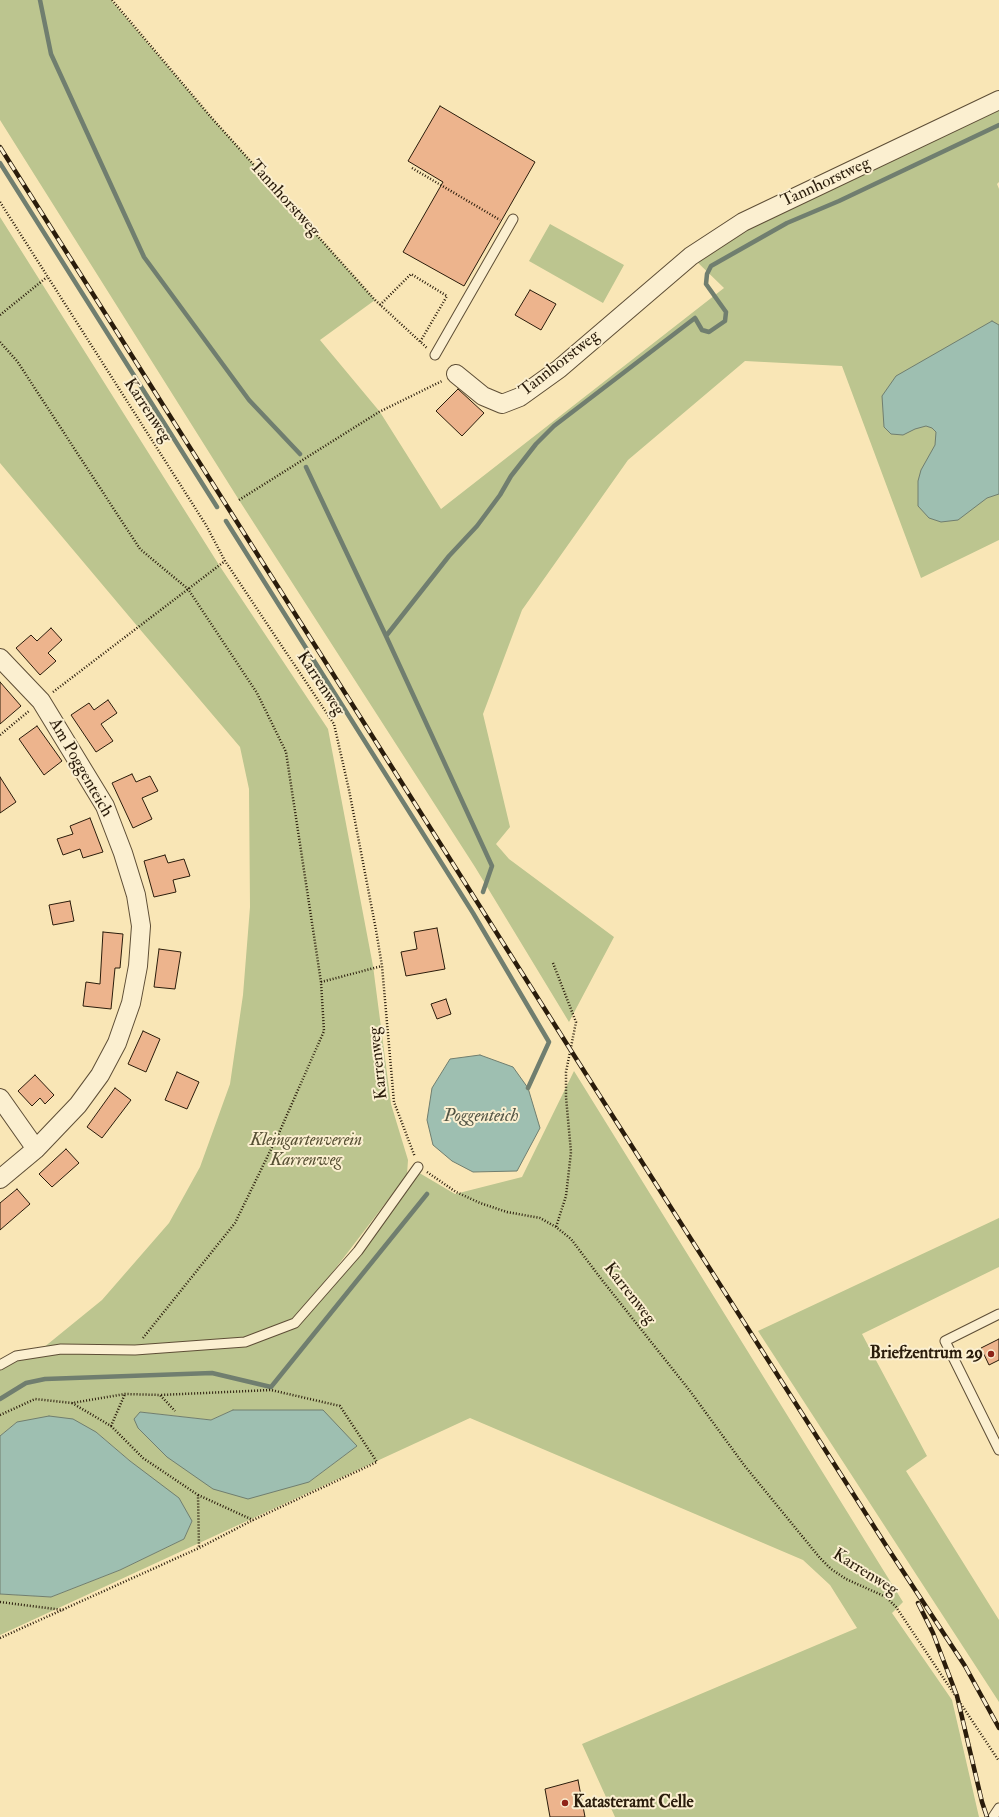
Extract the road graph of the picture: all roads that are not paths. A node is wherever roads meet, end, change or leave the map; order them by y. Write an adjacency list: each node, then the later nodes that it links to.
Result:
1 (999, 100): 4 (street, Tannhorstweg)
2 (511, 222): 3 (lane)
3 (435, 355)
4 (456, 374)
5 (0, 658): 7 (street, Am Poggenteich)
6 (0, 1098): 7 (street)
7 (36, 1149): 9 (street, Am Poggenteich)
8 (418, 1167): 11 (lane)
9 (0, 1179)
10 (999, 1314): 12 (lane)
11 (0, 1365)
12 (999, 1450)
13 (999, 1808): 14 (lane)
14 (993, 1817)

